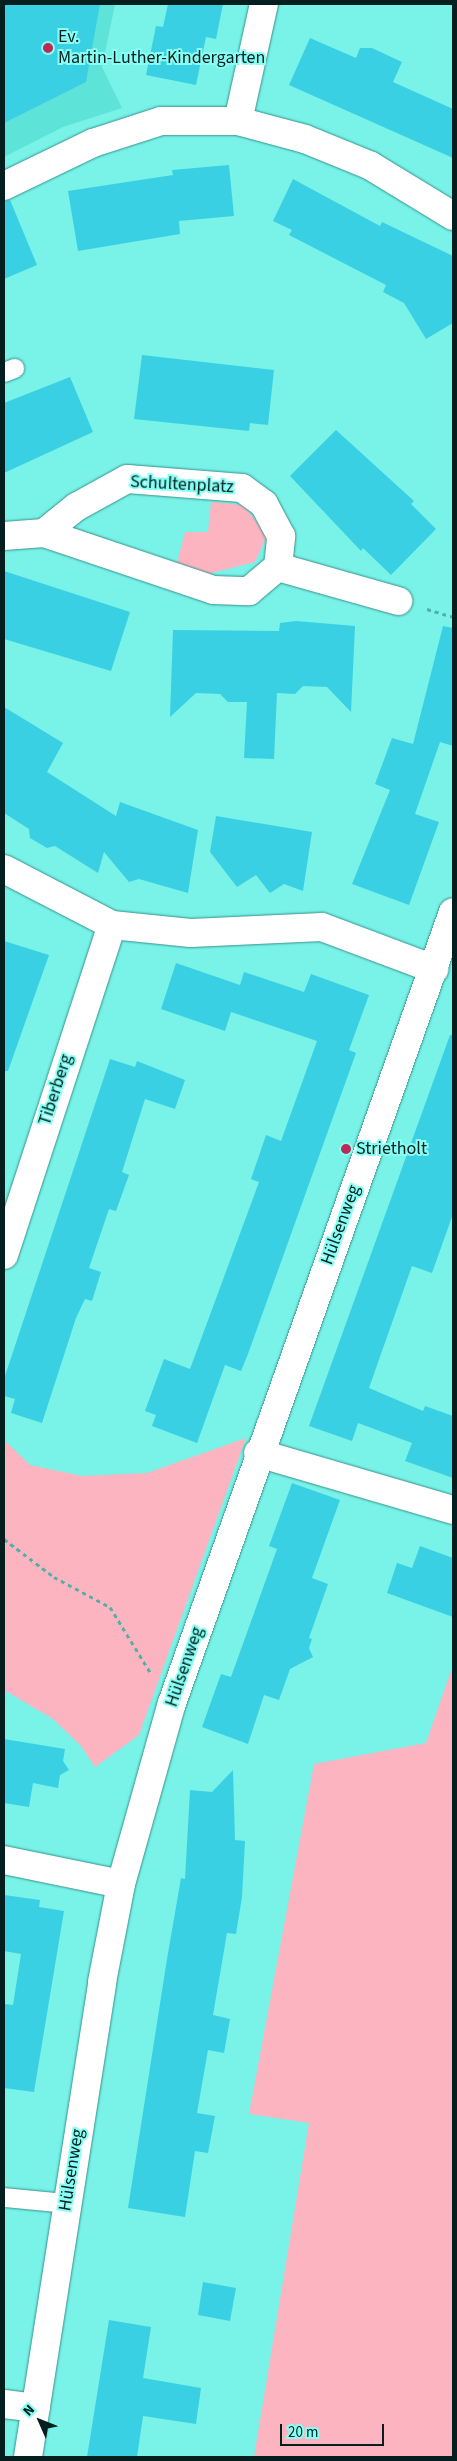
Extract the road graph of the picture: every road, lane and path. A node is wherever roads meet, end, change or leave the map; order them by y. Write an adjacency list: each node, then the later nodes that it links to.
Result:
1 (264, 4): 2 (street)
2 (238, 121): 3 (street); 4 (street)
3 (4, 186)
4 (453, 216)
5 (44, 533): 6 (street); 7 (street); 7 (street, Schultenplatz)
6 (4, 536)
7 (278, 567): 8 (street)
8 (398, 601)
9 (4, 869): 11 (street)
10 (453, 912): 12 (street, Hülsenweg)
11 (112, 925): 12 (street); 13 (street, Tiberberg)
12 (434, 969): 14 (street, Hülsenweg)
13 (4, 1256)
14 (258, 1453): 15 (street); 17 (street, Hülsenweg)
15 (453, 1510)
16 (4, 1539): 17 (path)
17 (172, 1703): 19 (street, Hülsenweg)
18 (4, 1860): 19 (street)
19 (121, 1884): 21 (street, Hülsenweg)
20 (4, 2197): 21 (lane)
21 (66, 2203): 23 (street, Hülsenweg)
22 (4, 2404): 23 (street)
23 (36, 2408): 24 (street, Hülsenweg)
24 (28, 2457)

